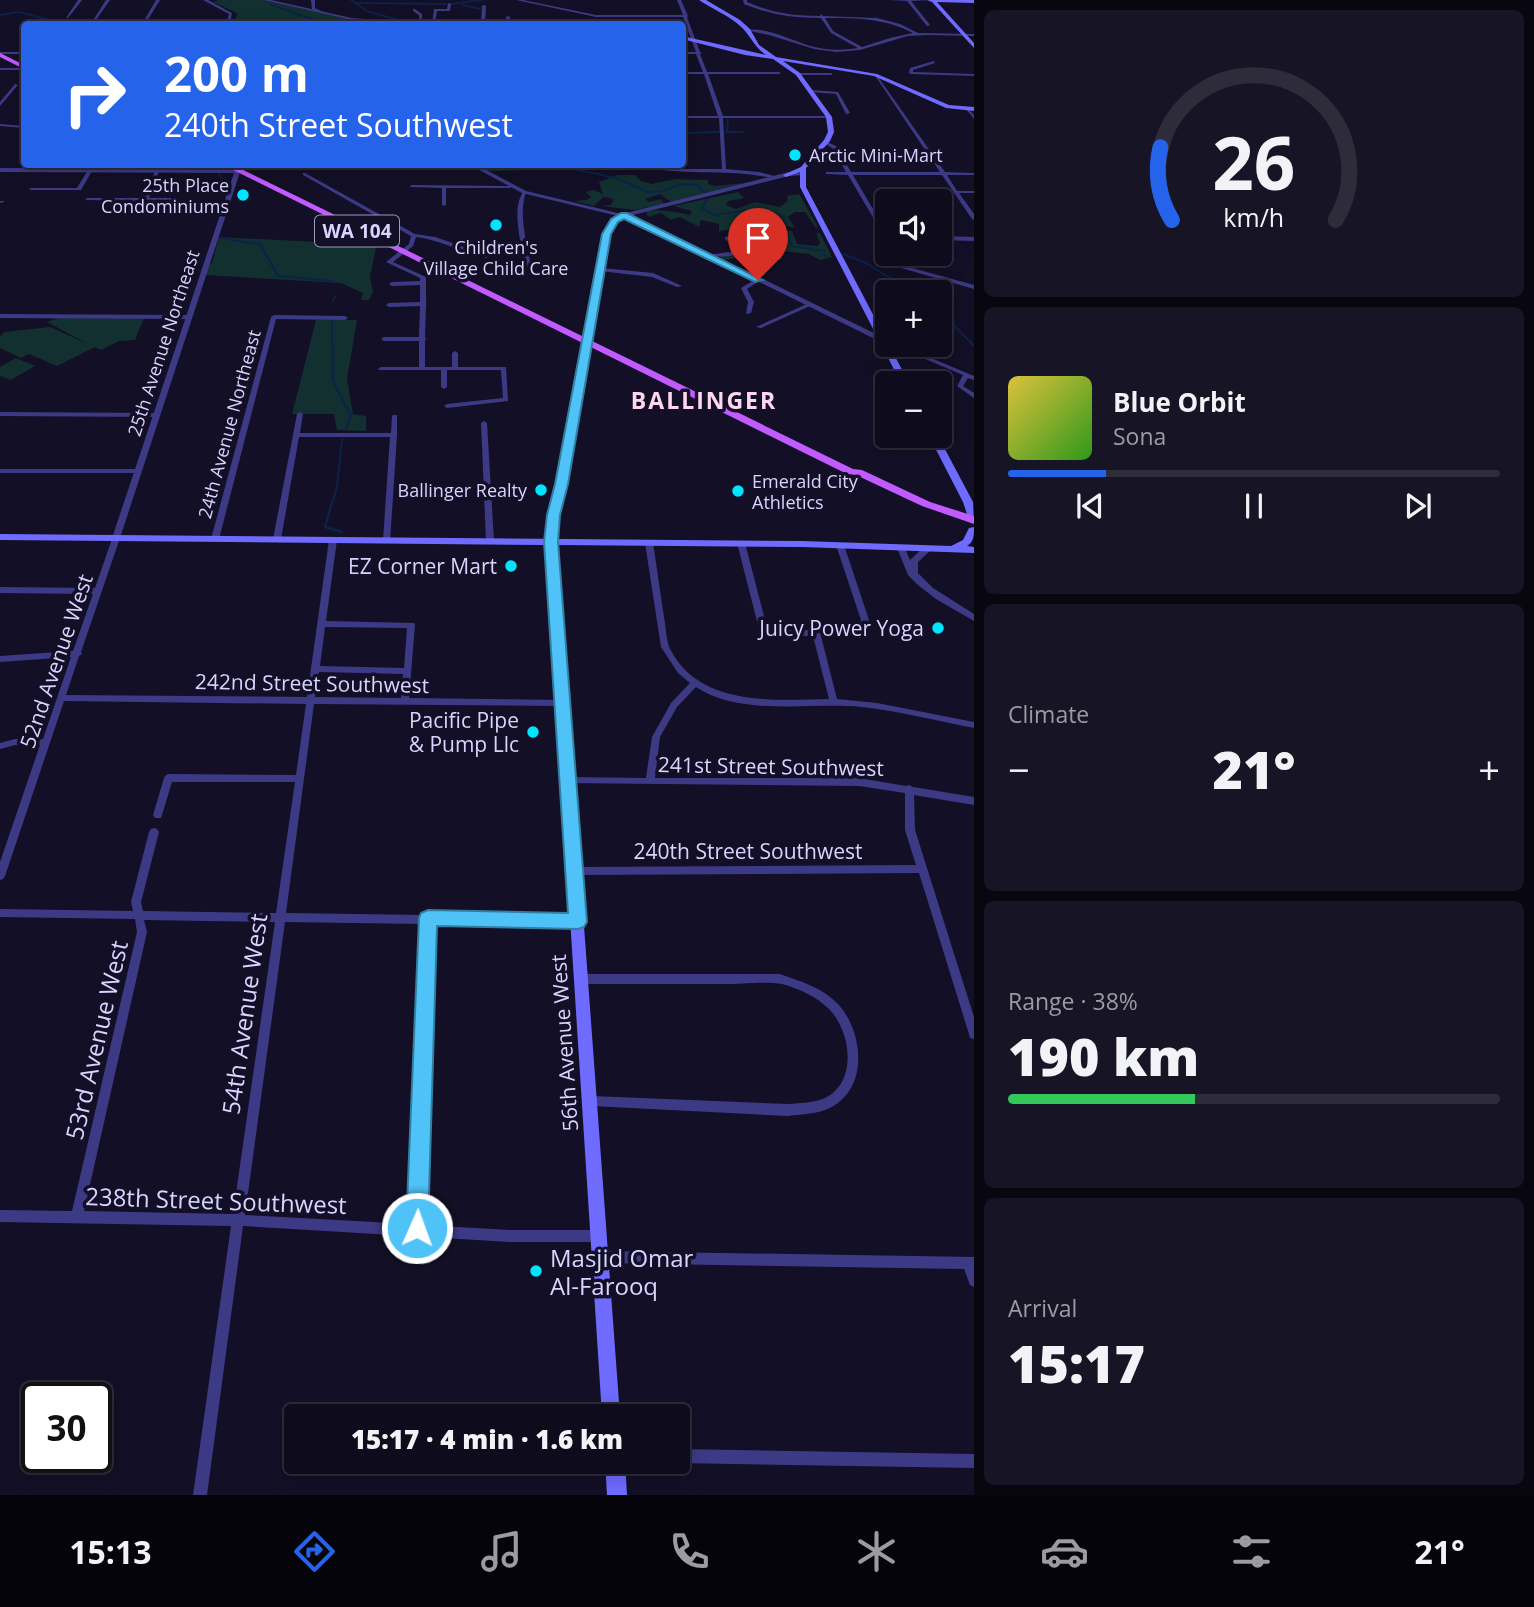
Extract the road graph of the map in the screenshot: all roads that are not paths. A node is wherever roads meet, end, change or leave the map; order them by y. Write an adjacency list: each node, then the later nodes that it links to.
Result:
1 (80, 0): 22 (street)
2 (108, 0): 3 (street)
3 (158, 0)
4 (205, 0): 24 (street)
5 (265, 0): 18 (street)
6 (313, 0): 18 (street)
7 (518, 0): 20 (street)
8 (679, 0): 21 (street)
9 (702, 0): 32 (main road)
10 (891, 0): 11 (street)
11 (908, 0): 12 (street); 31 (street)
12 (934, 0): 14 (main road); 34 (main road)
13 (745, 1): 19 (street)
14 (974, 1)
15 (449, 4): 27 (street)
16 (484, 6): 28 (street)
17 (414, 10): 26 (street)
18 (322, 13): 25 (street)
19 (821, 15): 33 (street); 39 (street)
20 (596, 16): 21 (street); 30 (street)
21 (686, 16): 37 (street)
22 (67, 17)
23 (508, 17): 29 (street)
24 (229, 21)
25 (371, 21)
26 (421, 21)
27 (433, 21)
28 (483, 21)
29 (509, 21)
30 (600, 21)
31 (928, 25)
32 (748, 30): 39 (street); 40 (main road)
33 (919, 35): 34 (street); 39 (street)
34 (964, 35): 35 (street); 38 (main road)
35 (974, 35)
36 (686, 38): 37 (main road)
37 (696, 40): 44 (street); 45 (main road)
38 (974, 46)
39 (862, 49)
40 (762, 51): 45 (main road); 46 (main road)
41 (21, 53): 43 (street)
42 (686, 53): 44 (street)
43 (0, 54): 48 (main road)
44 (700, 54): 52 (street)
45 (750, 54): 46 (main road)
46 (770, 57): 54 (main road); 56 (main road)
47 (934, 62): 57 (street)
48 (21, 66)
49 (21, 68): 50 (street)
50 (0, 69)
51 (686, 73): 52 (street)
52 (707, 73): 53 (street); 64 (street)
53 (779, 73)
54 (798, 74): 55 (street); 59 (main road)
55 (831, 74)
56 (876, 75): 61 (main road); 88 (street)
57 (974, 75)
58 (16, 85): 60 (street)
59 (811, 91): 62 (street); 65 (main road)
60 (0, 105)
61 (971, 109): 66 (street)
62 (848, 113)
63 (686, 117): 64 (street)
64 (721, 117): 65 (street); 83 (street)
65 (829, 117): 69 (main road)
66 (974, 118)
67 (0, 125): 68 (street)
68 (21, 127)
69 (825, 142): 84 (main road); 86 (street)
70 (43, 168): 78 (street)
71 (70, 168): 79 (street)
72 (141, 168): 79 (street); 80 (street)
73 (216, 168): 81 (street)
74 (230, 168): 82 (main road, WA 104)
75 (241, 168): 82 (street)
76 (477, 168): 93 (street)
77 (652, 168): 83 (street)
78 (0, 170)
79 (90, 171): 95 (street)
80 (157, 171): 81 (street); 100 (street)
81 (202, 171): 82 (street)
82 (237, 171): 110 (main road, WA 104); 126 (street, 25th Avenue Northeast)
83 (724, 171): 91 (street)
84 (802, 171): 90 (main road); 128 (main road)
85 (828, 173): 86 (street)
86 (849, 173): 88 (street); 104 (street)
87 (304, 174): 106 (street)
88 (942, 174): 89 (street); 97 (street)
89 (974, 174)
90 (786, 175): 91 (street)
91 (776, 178): 103 (street)
92 (412, 186): 94 (street)
93 (510, 187): 94 (street); 96 (street)
94 (444, 188): 102 (street)
95 (31, 189)
96 (524, 192): 103 (street); 113 (street)
97 (955, 192): 98 (street); 105 (street)
98 (974, 192)
99 (87, 199): 100 (street)
100 (145, 200): 101 (street)
101 (175, 200)
102 (444, 205)
103 (624, 215): 112 (street); 115 (street)
104 (875, 217)
105 (974, 218)
106 (414, 235): 110 (street); 111 (street)
107 (727, 238): 112 (street)
108 (952, 238): 109 (street)
109 (974, 239)
110 (400, 252): 117 (street); 136 (main road, WA 104)
111 (486, 256)
112 (709, 256): 116 (street)
113 (528, 266)
114 (903, 266): 120 (street)
115 (602, 270): 119 (street); 136 (street)
116 (758, 280): 123 (street); 124 (street)
117 (424, 283): 118 (street); 121 (street)
118 (392, 284)
119 (679, 286)
120 (974, 287)
121 (424, 304): 122 (street); 134 (street)
122 (388, 305)
123 (809, 306): 130 (street); 132 (street)
124 (748, 313)
125 (0, 316): 126 (street)
126 (188, 317): 150 (street, 25th Avenue Northeast)
127 (345, 318): 166 (street, 24th Avenue Northeast)
128 (872, 319): 129 (street); 130 (street); 131 (main road)
129 (875, 319)
130 (847, 323): 133 (street)
131 (875, 324)
132 (759, 327)
133 (875, 336)
134 (424, 338): 135 (street); 139 (street)
135 (384, 339)
136 (586, 341): 158 (main road, WA 104); 171 (street)
137 (455, 353): 141 (street)
138 (923, 357): 143 (street)
139 (422, 368): 140 (street); 142 (street)
140 (444, 368): 141 (street); 145 (street)
141 (455, 368): 147 (street)
142 (381, 369)
143 (966, 375): 144 (street); 146 (street)
144 (974, 378)
145 (443, 387)
146 (974, 396)
147 (447, 406)
148 (0, 414): 150 (street)
149 (300, 414): 153 (street)
150 (156, 415): 157 (street, 25th Avenue Northeast)
151 (396, 416): 154 (street)
152 (484, 423): 170 (street)
153 (296, 435): 154 (street); 167 (street)
154 (394, 435): 169 (street)
155 (940, 448): 160 (main road)
156 (0, 471): 157 (street)
157 (137, 471): 165 (street, 25th Avenue Northeast)
158 (851, 472): 159 (main road, WA 104); 161 (main road, WA 104)
159 (903, 502): 162 (main road); 163 (main road, WA 104)
160 (971, 505): 161 (main road); 162 (main road)
161 (944, 510): 162 (main road, WA 104)
162 (974, 520): 163 (main road)
163 (974, 530): 177 (main road)
164 (0, 537): 165 (main road)
165 (117, 538): 166 (main road); 181 (street, 52nd Avenue West)
166 (215, 538): 167 (main road)
167 (277, 539): 168 (main road)
168 (333, 540): 169 (main road); 183 (street, 54th Avenue West)
169 (387, 540): 170 (main road)
170 (490, 541): 171 (main road)
171 (551, 542): 172 (main road); 193 (main road, 56th Avenue West)
172 (649, 543): 173 (main road); 189 (street)
173 (741, 544): 174 (main road); 184 (street)
174 (840, 545): 175 (main road); 184 (street)
175 (901, 548): 176 (main road); 179 (street)
176 (927, 549): 177 (main road); 179 (street)
177 (948, 549): 178 (main road)
178 (974, 550)
179 (913, 575): 182 (street)
180 (0, 590): 181 (street)
181 (99, 591): 185 (street, 52nd Avenue West)
182 (974, 618)
183 (322, 624): 187 (street, 54th Avenue West); 188 (street)
184 (816, 634): 194 (street)
185 (78, 654): 186 (street); 190 (street, 52nd Avenue West)
186 (0, 659)
187 (315, 670): 188 (street); 191 (street, 54th Avenue West)
188 (407, 671): 192 (street)
189 (695, 684): 194 (street); 200 (street)
190 (61, 698): 191 (street, 242nd Street Southwest); 196 (street, 52nd Avenue West)
191 (310, 702): 192 (street, 242nd Street Southwest); 198 (street, 54th Avenue West)
192 (405, 702): 193 (street, 242nd Street Southwest)
193 (561, 703): 199 (main road, 56th Avenue West)
194 (834, 703): 195 (street)
195 (974, 724)
196 (47, 742): 197 (street); 206 (street, 52nd Avenue West)
197 (0, 746)
198 (300, 779): 203 (street); 210 (street, 54th Avenue West)
199 (566, 781): 200 (street, 241st Street Southwest); 207 (main road, 56th Avenue West)
200 (650, 781): 201 (street, 241st Street Southwest)
201 (909, 789): 202 (street, 241st Street Southwest); 205 (street)
202 (974, 801)
203 (158, 816)
204 (154, 832): 209 (street, 53rd Avenue West)
205 (921, 869): 207 (street, 240th Street Southwest); 214 (street)
206 (1, 871)
207 (575, 871): 212 (main road, 56th Avenue West)
208 (0, 913): 209 (street)
209 (141, 915): 210 (street); 217 (street, 53rd Avenue West)
210 (279, 916): 211 (street); 218 (street, 54th Avenue West)
211 (428, 918): 212 (street); 219 (street)
212 (578, 922): 213 (main road, 56th Avenue West)
213 (583, 979): 215 (main road, 56th Avenue West); 215 (street)
214 (974, 1034)
215 (592, 1101): 220 (main road, 56th Avenue West)
216 (0, 1216): 217 (street, 238th Street Southwest)
217 (77, 1216): 218 (street, 238th Street Southwest)
218 (236, 1220): 219 (street, 238th Street Southwest); 228 (street, 54th Avenue West)
219 (417, 1228): 220 (street, 238th Street Southwest)
220 (599, 1236): 221 (main road, 56th Avenue West)
221 (600, 1257): 222 (street); 224 (main road, 56th Avenue West)
222 (971, 1263): 223 (street)
223 (974, 1281)
224 (610, 1404)
225 (690, 1456): 226 (street)
226 (974, 1461)
227 (616, 1474): 229 (main road)
228 (200, 1495)
229 (617, 1495)

